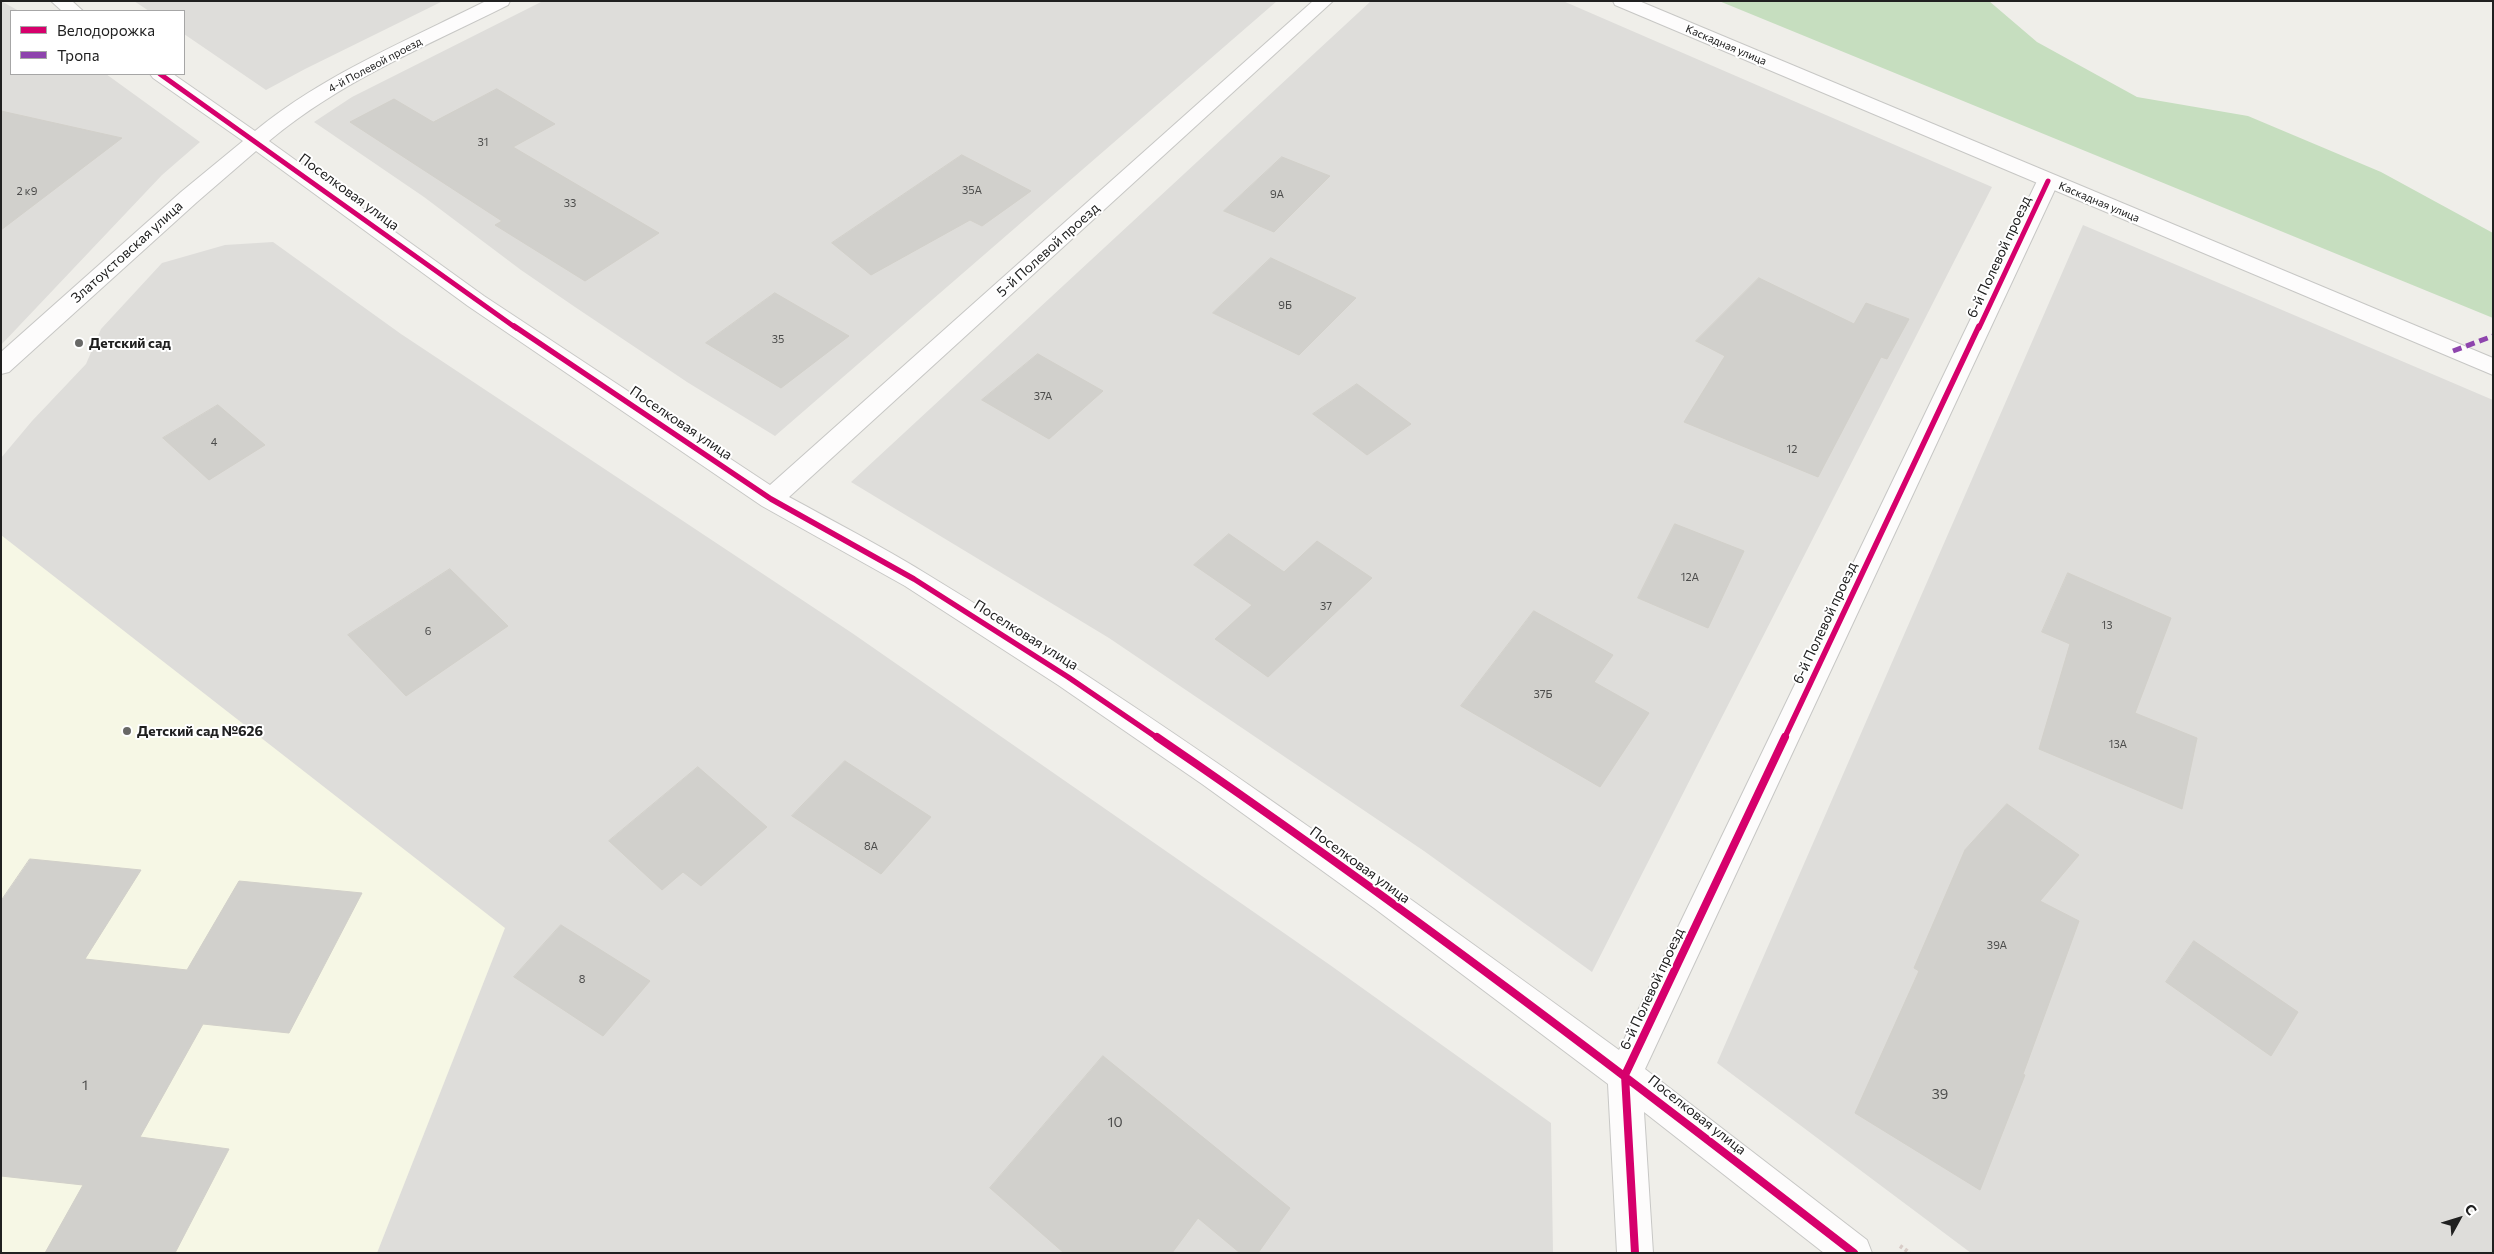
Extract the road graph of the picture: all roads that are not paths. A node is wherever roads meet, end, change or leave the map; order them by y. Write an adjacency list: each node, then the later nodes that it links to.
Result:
1 (60, 1): 5 (street)
2 (501, 1): 7 (street, 4-й Полевой проезд)
3 (1324, 1): 11 (street, 5-й Полевой проезд)
4 (1622, 1): 8 (street, Каскадная улица)
5 (73, 10)
6 (161, 75): 7 (street, Поселковая улица)
7 (256, 141): 9 (street, Златоустовская улица); 11 (street, Поселковая улица)
8 (2048, 181): 10 (street, Каскадная улица); 12 (street, 6-й Полевой проезд)
9 (1, 366)
10 (2493, 368)
11 (771, 499): 12 (street, Поселковая улица)
12 (1625, 1075): 13 (street); 14 (street, Поселковая улица)
13 (1636, 1253)
14 (1854, 1253)

